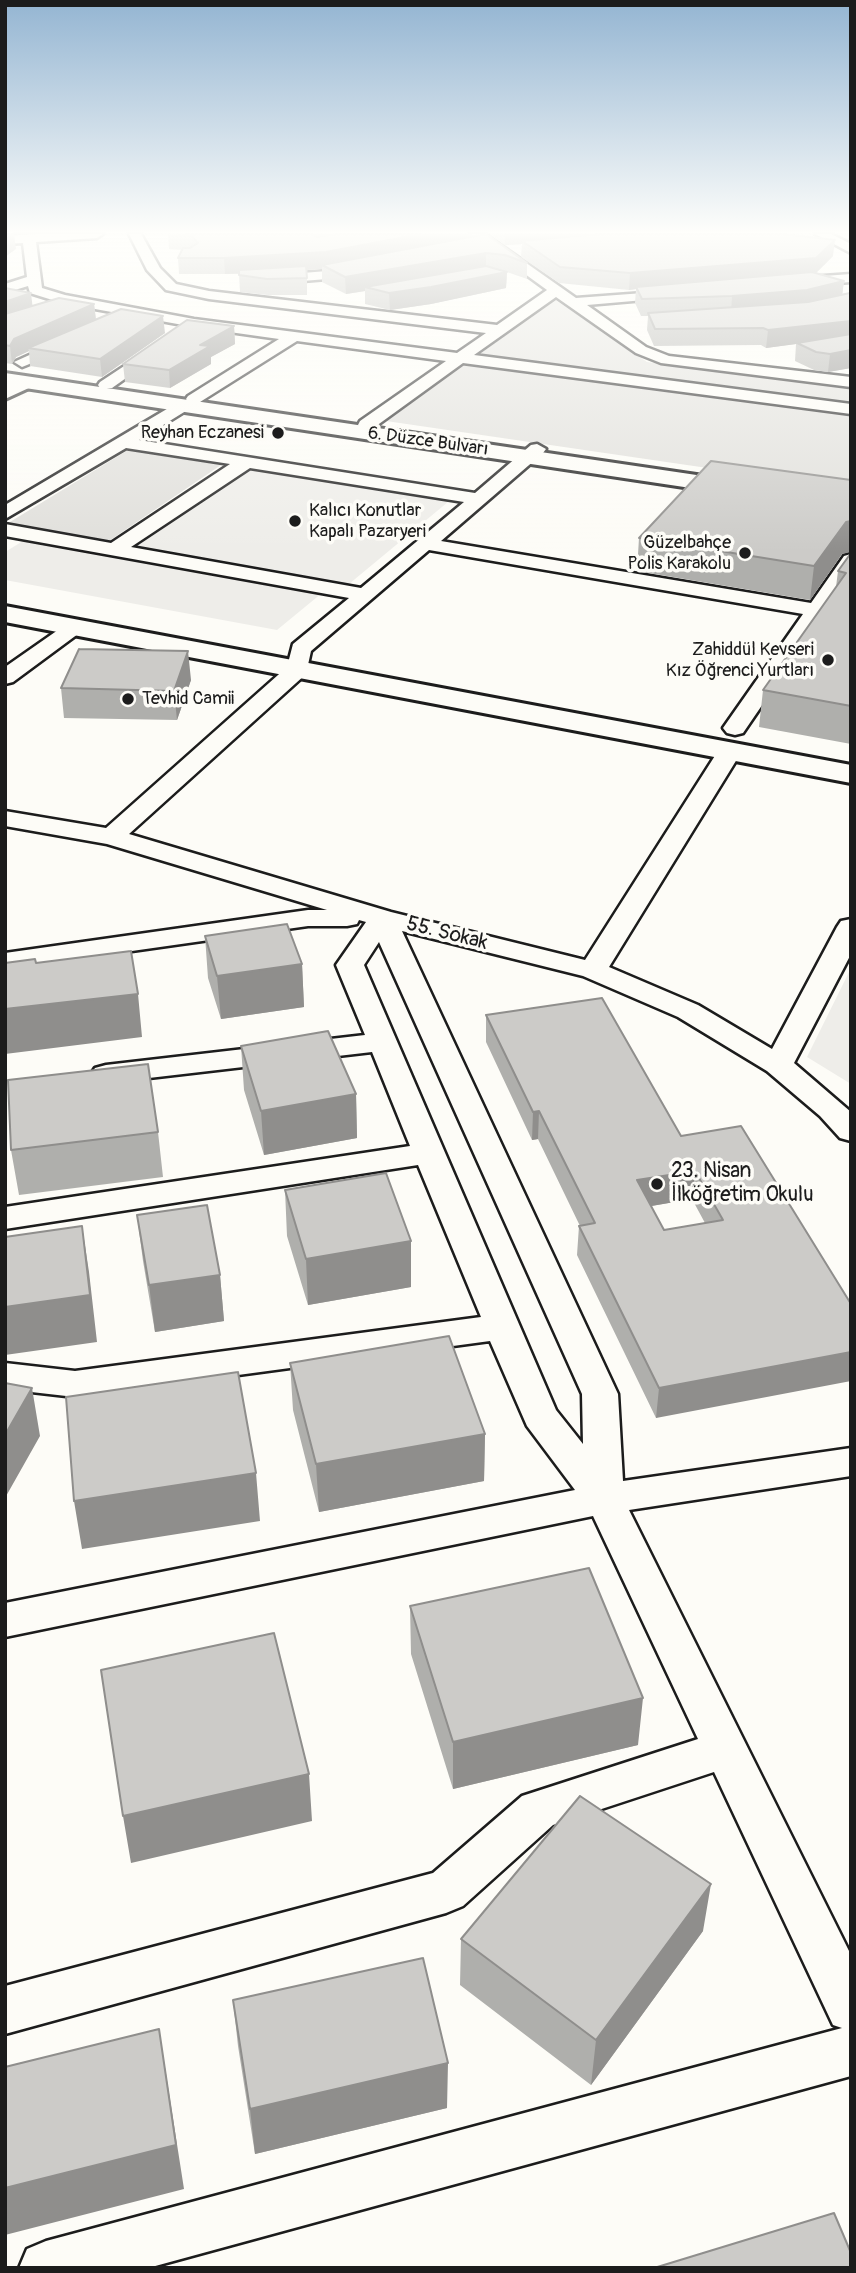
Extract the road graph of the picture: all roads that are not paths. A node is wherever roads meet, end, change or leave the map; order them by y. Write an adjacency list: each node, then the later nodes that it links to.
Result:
1 (75, 340): 10 (street)
2 (170, 340): 12 (street)
3 (287, 340): 13 (street)
4 (324, 340): 8 (street)
5 (485, 340): 8 (street)
6 (627, 340): 9 (street)
7 (761, 356): 9 (street)
8 (459, 358): 14 (street); 15 (street)
9 (683, 362): 11 (street)
10 (12, 377): 12 (street, 6. Düzce Bulvarı); 13 (street, 6. Düzce Bulvarı)
11 (851, 382)
12 (106, 385): 13 (street, 6. Düzce Bulvarı)
13 (188, 402): 15 (street, 6. Düzce Bulvarı); 16 (street); 17 (street, 6. Düzce Bulvarı)
14 (851, 409)
15 (366, 425): 17 (street, 6. Düzce Bulvarı)
16 (122, 442): 18 (street); 21 (street)
17 (533, 453): 19 (street, 6. Düzce Bulvarı); 20 (street)
18 (246, 462): 20 (street); 24 (street)
19 (770, 487)
20 (481, 499): 23 (street)
21 (5, 513)
22 (5, 530): 24 (street)
23 (428, 544): 27 (street); 28 (street)
24 (114, 550): 27 (street)
25 (851, 560): 28 (street)
26 (5, 594): 31 (street)
27 (366, 595): 31 (street)
28 (817, 610): 33 (street)
29 (5, 614): 30 (street)
30 (75, 627): 31 (street); 32 (street)
31 (300, 659): 33 (street); 37 (street)
32 (5, 677)
33 (733, 739): 34 (street); 35 (street); 41 (street)
34 (851, 749)
35 (851, 774)
36 (5, 818): 37 (street, 55. Sokak)
37 (111, 837): 38 (street, 55. Sokak)
38 (382, 918): 40 (street); 41 (street, 55. Sokak); 42 (street); 51 (street)
39 (851, 927): 43 (street)
40 (5, 961)
41 (593, 970): 43 (street, 55. Sokak)
42 (383, 1042): 44 (street); 46 (street)
43 (778, 1065): 45 (street, 55. Sokak)
44 (74, 1078)
45 (850, 1128)
46 (429, 1153): 47 (street); 48 (street)
47 (5, 1218)
48 (502, 1327): 49 (street); 51 (street)
49 (5, 1376)
50 (851, 1462): 51 (street)
51 (604, 1499): 52 (street); 53 (street)
52 (5, 1620)
53 (726, 1749): 54 (street); 55 (street)
54 (851, 2008)
55 (5, 2010)
56 (851, 2051): 57 (street)
57 (46, 2268)

